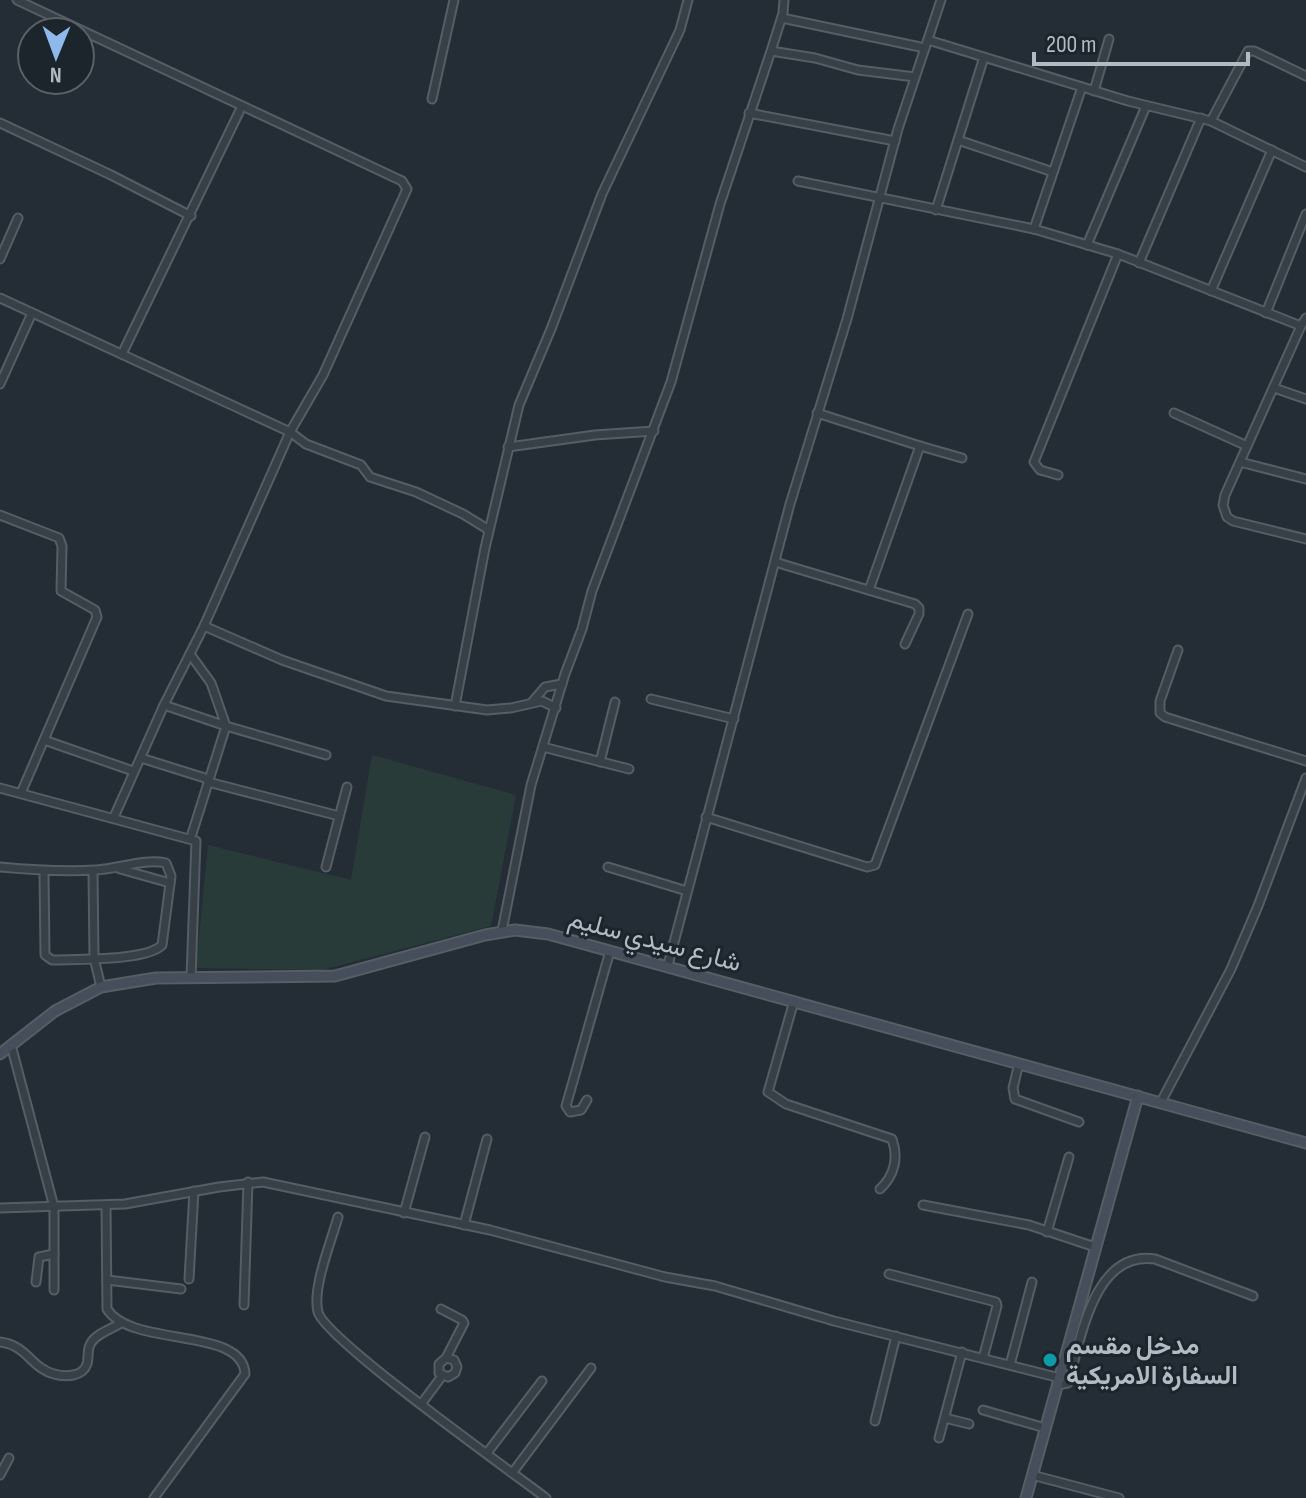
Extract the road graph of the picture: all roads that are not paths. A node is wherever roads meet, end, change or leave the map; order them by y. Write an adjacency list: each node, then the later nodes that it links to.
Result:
1 (17, 0): 16 (street)
2 (454, 0): 15 (street)
3 (688, 0): 54 (street)
4 (784, 0): 6 (street)
5 (941, 0): 8 (street)
6 (782, 18): 8 (street); 9 (street)
7 (1109, 39): 14 (street)
8 (926, 44): 10 (street); 12 (street)
9 (771, 51): 12 (street); 18 (street)
10 (984, 57): 13 (street); 22 (street)
11 (1306, 76): 20 (street)
12 (915, 77): 23 (street)
13 (1082, 87): 14 (street); 26 (street)
14 (1094, 91): 17 (street)
15 (432, 99)
16 (242, 106): 31 (street); 51 (street)
17 (1146, 106): 19 (street); 34 (street)
18 (749, 113): 23 (street); 50 (street)
19 (1201, 118): 20 (street); 37 (street)
20 (1211, 121): 24 (street)
21 (0, 123): 31 (street)
22 (958, 140): 26 (street); 29 (street)
23 (895, 141): 28 (street)
24 (1272, 150): 25 (street); 38 (street)
25 (1306, 167)
26 (1053, 172): 33 (street)
27 (798, 181): 28 (street)
28 (880, 198): 29 (street); 48 (street)
29 (936, 210): 33 (street)
30 (1306, 214): 41 (street)
31 (191, 216): 44 (street)
32 (18, 218): 36 (street)
33 (1034, 229): 34 (street)
34 (1087, 245): 35 (street)
35 (1118, 254): 37 (street); 57 (street)
36 (0, 259)
37 (1139, 263): 38 (street)
38 (1211, 291): 41 (street)
39 (0, 298): 40 (street)
40 (32, 313): 44 (street); 45 (street)
41 (1266, 313): 43 (street)
42 (1306, 318): 43 (street)
43 (1301, 326): 46 (street)
44 (122, 354): 51 (street)
45 (0, 384)
46 (1274, 388): 47 (street); 53 (street)
47 (1306, 399)
48 (817, 413): 52 (street); 62 (street)
49 (1174, 413): 53 (street)
50 (654, 431): 54 (street); 69 (street)
51 (290, 432): 60 (street); 65 (street)
52 (920, 446): 55 (street); 63 (street)
53 (1247, 446): 56 (street)
54 (508, 447): 60 (street)
55 (962, 458)
56 (1240, 462): 58 (street); 61 (street)
57 (1058, 475)
58 (1306, 479)
59 (0, 515): 78 (street)
60 (489, 530): 74 (street)
61 (1306, 539)
62 (775, 562): 63 (street); 76 (street)
63 (869, 590): 66 (street)
64 (968, 614): 93 (street)
65 (204, 626): 68 (street); 74 (street)
66 (905, 644)
67 (1178, 650): 82 (street)
68 (190, 654): 73 (street); 77 (street)
69 (562, 684): 71 (street); 75 (street)
70 (651, 699): 76 (street)
71 (533, 701): 74 (street); 75 (street)
72 (615, 702): 83 (street)
73 (164, 705): 77 (street); 81 (street)
74 (455, 706)
75 (556, 708): 79 (street)
76 (734, 719): 93 (street)
77 (226, 726): 80 (street); 87 (street)
78 (44, 740): 85 (street); 90 (street)
79 (543, 747): 83 (street); 103 (street)
80 (326, 755)
81 (141, 758): 85 (street); 87 (street)
82 (1306, 761)
83 (600, 762): 84 (street)
84 (629, 769)
85 (133, 771): 92 (street)
86 (1306, 778): 115 (street)
87 (208, 780): 91 (street); 94 (street)
88 (347, 787): 91 (street)
89 (0, 788): 90 (street)
90 (21, 793): 92 (street)
91 (339, 816): 96 (street)
92 (114, 817): 94 (street)
93 (706, 817): 102 (street)
94 (191, 837): 107 (street)
95 (0, 867): 99 (street)
96 (326, 867)
97 (608, 867): 102 (street)
98 (118, 869): 100 (street); 101 (street); 101 (street)
99 (44, 871): 100 (street); 105 (street)
100 (93, 871): 105 (street)
101 (170, 883): 105 (street)
102 (687, 891): 106 (street)
103 (502, 931): 104 (main road, شارع سيدي سليم); 107 (main road, شارع سيدي سليم)
104 (610, 951): 106 (main road, شارع سيدي سليم); 114 (street)
105 (94, 958): 108 (street)
106 (668, 965): 109 (main road, شارع سيدي سليم)
107 (191, 977): 108 (main road, شارع سيدي سليم)
108 (101, 987): 110 (main road, شارع سيدي سليم)
109 (794, 1001): 112 (main road, شارع سيدي سليم); 122 (street)
110 (11, 1045): 111 (main road, شارع سيدي سليم); 126 (street)
111 (0, 1054)
112 (1019, 1063): 113 (main road, شارع سيدي سليم); 116 (street)
113 (1138, 1096): 115 (main road, شارع سيدي سليم); 132 (main road)
114 (587, 1100)
115 (1161, 1102): 119 (main road, شارع سيدي سليم)
116 (1079, 1122)
117 (425, 1137): 128 (street)
118 (487, 1139): 130 (street)
119 (1306, 1143)
120 (1069, 1157): 131 (street)
121 (248, 1182): 123 (street); 128 (street); 142 (street)
122 (880, 1189)
123 (194, 1191): 125 (street); 135 (street)
124 (923, 1205): 131 (street)
125 (106, 1206): 126 (street); 136 (street)
126 (54, 1207): 127 (street); 133 (street)
127 (0, 1208)
128 (404, 1213): 130 (street)
129 (338, 1217): 155 (street)
130 (464, 1225): 145 (street)
131 (1047, 1232): 132 (street)
132 (1095, 1247): 154 (main road)
133 (54, 1254): 137 (street); 140 (street)
134 (889, 1274): 149 (street)
135 (189, 1279)
136 (107, 1280): 139 (street); 144 (street)
137 (36, 1282)
138 (1032, 1282): 150 (street)
139 (181, 1289)
140 (54, 1290)
141 (1253, 1296): 154 (street)
142 (244, 1305)
143 (441, 1309): 148 (street)
144 (121, 1323): 146 (street); 167 (street)
145 (896, 1336): 147 (street); 158 (street)
146 (0, 1342)
147 (962, 1352): 149 (street); 157 (street)
148 (446, 1358): 152 (street); 152 (street)
149 (983, 1358): 150 (street)
150 (1010, 1365): 154 (street)
151 (591, 1368): 164 (street)
152 (442, 1376): 155 (street)
153 (542, 1381): 162 (street)
154 (1058, 1382): 160 (main road)
155 (422, 1403): 162 (street)
156 (983, 1410): 160 (street)
157 (945, 1418): 159 (street); 161 (street)
158 (875, 1421)
159 (969, 1424)
160 (1045, 1428): 166 (main road)
161 (939, 1438)
162 (487, 1453): 164 (street)
163 (9, 1458): 165 (street)
164 (513, 1472): 168 (street)
165 (0, 1475)
166 (1032, 1475): 169 (main road); 170 (street)
167 (154, 1498)
168 (546, 1498)
169 (1026, 1498)
170 (1119, 1498)

